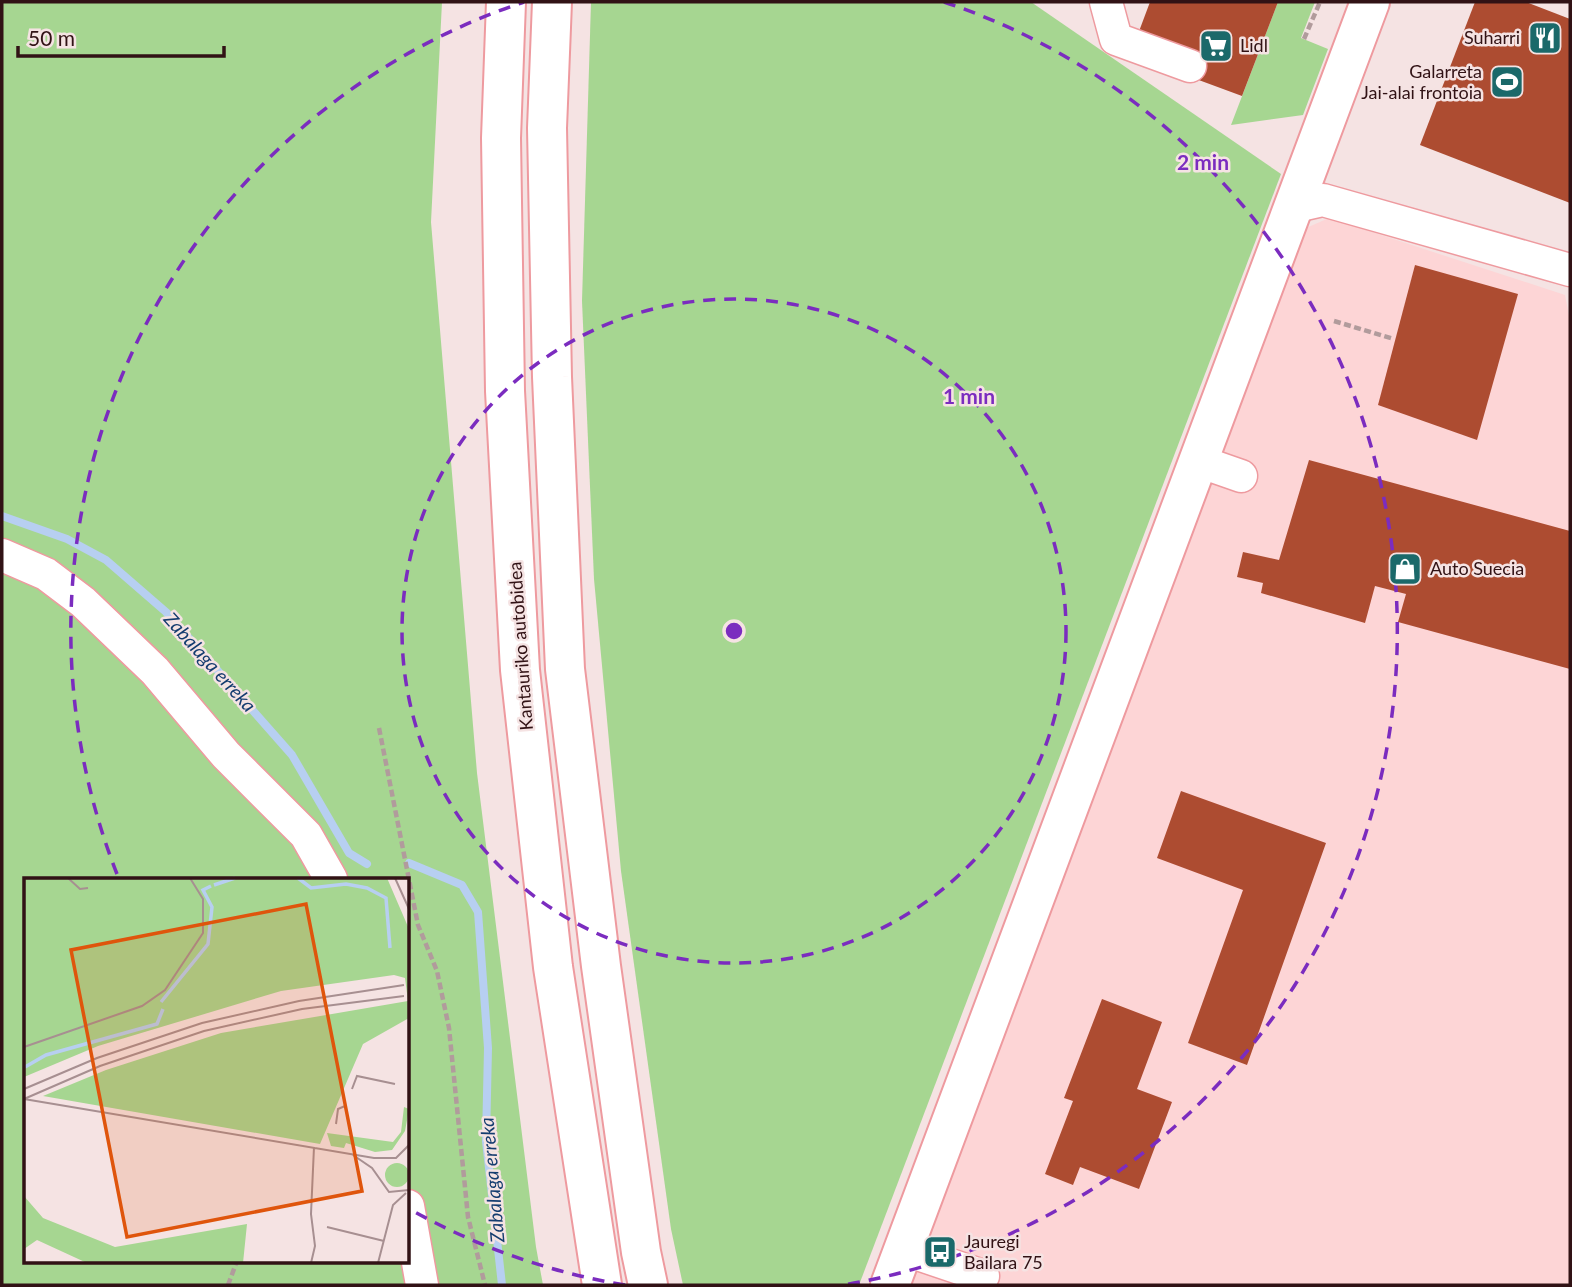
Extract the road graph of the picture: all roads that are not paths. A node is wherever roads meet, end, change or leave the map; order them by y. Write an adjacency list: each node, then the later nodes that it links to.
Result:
1 (506, 2): 16 (main road, Kantauriko autobidea)
2 (552, 2): 17 (main road)
3 (1106, 2): 5 (street)
4 (1372, 9): 6 (main road)
5 (1190, 66)
6 (1292, 207): 7 (street); 8 (main road)
7 (1570, 270)
8 (1198, 461): 9 (street); 13 (main road)
9 (1241, 476)
10 (2, 555): 11 (street)
11 (330, 878)
12 (410, 1217): 15 (street)
13 (903, 1250): 14 (street); 18 (main road)
14 (982, 1276)
15 (422, 1285)
16 (602, 1285)
17 (648, 1285)
18 (890, 1285)

